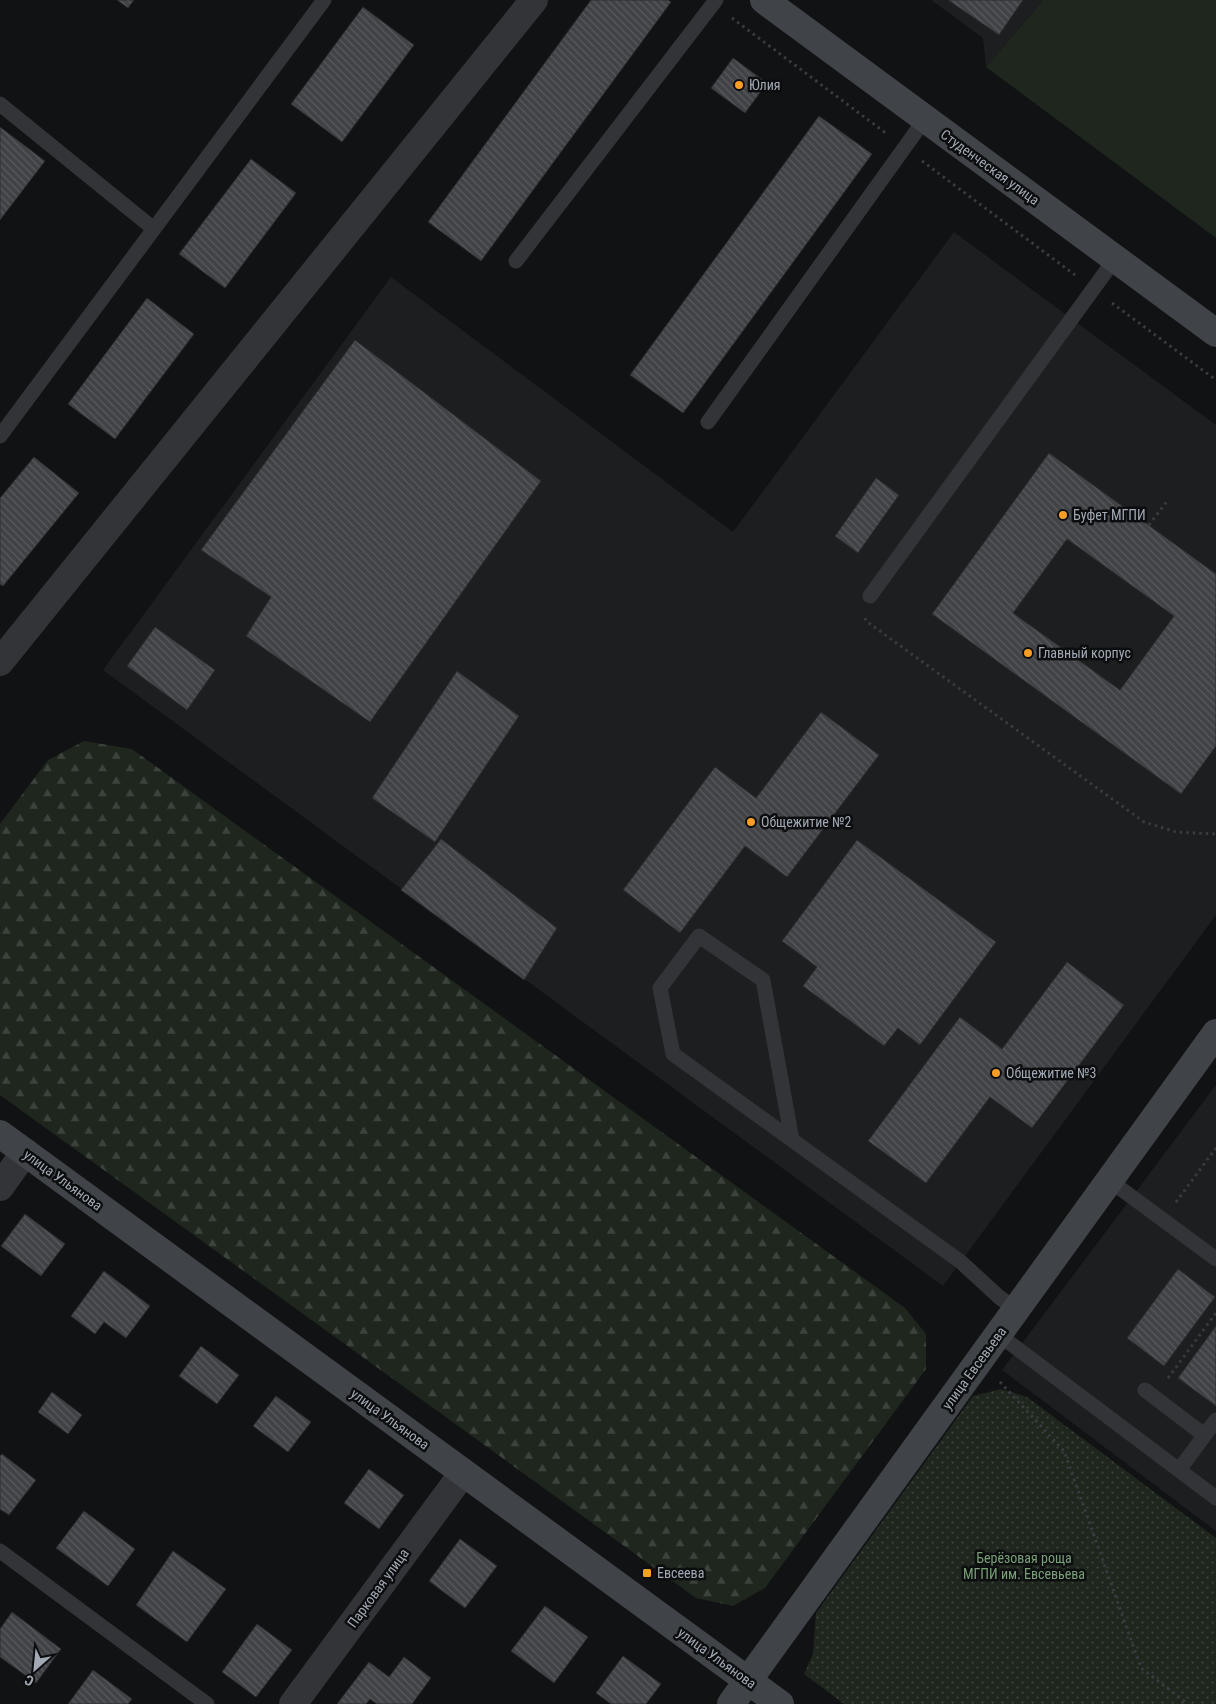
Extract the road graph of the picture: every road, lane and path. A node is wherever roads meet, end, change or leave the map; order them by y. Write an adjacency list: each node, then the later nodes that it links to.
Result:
1 (324, 0): 8 (lane)
2 (534, 0): 19 (street)
3 (764, 0): 6 (street, Студенческая улица)
4 (714, 2): 7 (path); 10 (lane)
5 (0, 104): 8 (lane)
6 (925, 119): 7 (lane); 9 (street, Студенческая улица)
7 (905, 148): 11 (path); 14 (lane)
8 (154, 229): 15 (lane)
9 (1115, 259): 11 (lane); 12 (street, Студенческая улица)
10 (516, 261)
11 (1094, 289): 13 (path); 18 (lane)
12 (1216, 334)
13 (1216, 380)
14 (708, 422)
15 (0, 436)
16 (1168, 500): 17 (path)
17 (1149, 525)
18 (870, 596): 20 (path)
19 (0, 662)
20 (1216, 834)
21 (1216, 1032): 26 (street, улица Евсевьева)
22 (0, 1134): 25 (street, улица Ульянова)
23 (792, 1140): 23 (lane); 30 (lane)
24 (1216, 1148): 28 (path)
25 (25, 1152): 27 (street); 37 (street, улица Ульянова)
26 (1109, 1180): 28 (lane); 30 (street, улица Евсевьева)
27 (0, 1187)
28 (1162, 1220): 29 (lane)
29 (1216, 1260)
30 (1016, 1309): 32 (street, улица Евсевьева)
31 (1216, 1313): 33 (path)
32 (1003, 1338): 36 (lane); 40 (street, улица Евсевьева); 45 (path)
33 (1149, 1394): 35 (lane)
34 (1216, 1420): 35 (lane)
35 (1204, 1435): 36 (lane)
36 (1178, 1470): 38 (lane)
37 (463, 1472): 40 (street, улица Ульянова); 42 (street, Парковая улица)
38 (1216, 1498)
39 (0, 1551): 41 (lane)
40 (748, 1681): 43 (street, улица Евсевьева); 44 (street, улица Ульянова)
41 (206, 1704)
42 (293, 1704)
43 (731, 1704)
44 (780, 1704)
45 (1188, 1704)

